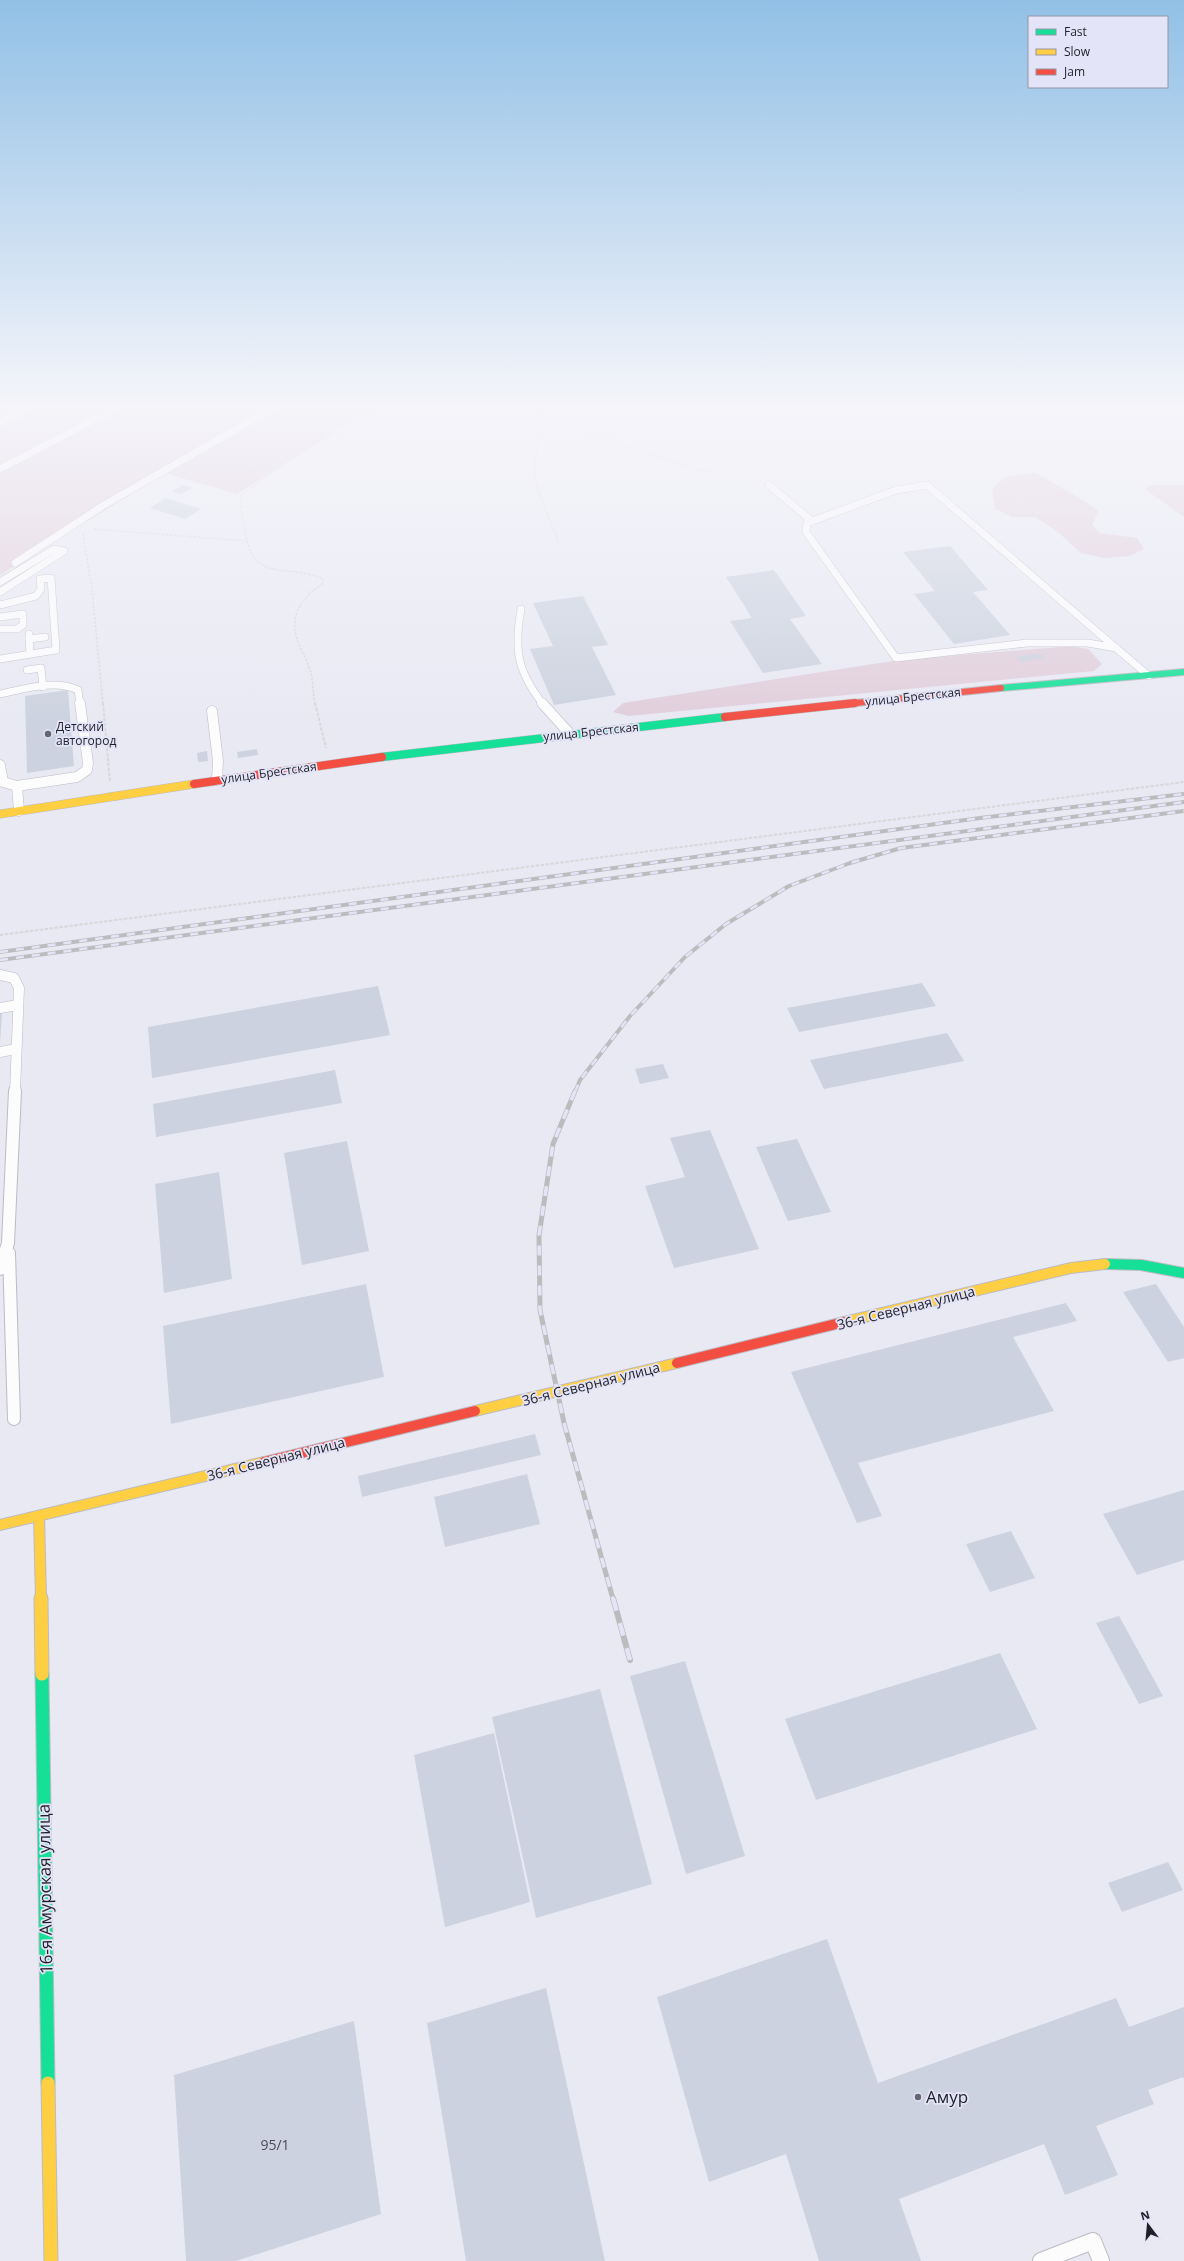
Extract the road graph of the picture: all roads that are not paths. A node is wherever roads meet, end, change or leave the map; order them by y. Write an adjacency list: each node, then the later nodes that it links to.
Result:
1 (93, 513): 6 (lane)
2 (803, 513): 5 (lane)
3 (833, 513): 5 (lane)
4 (959, 513): 14 (lane)
5 (812, 520): 14 (lane)
6 (16, 563)
7 (0, 582): 8 (lane)
8 (0, 592)
9 (0, 605): 15 (lane)
10 (521, 609): 23 (lane)
11 (0, 617): 12 (lane)
12 (0, 629)
13 (45, 637): 15 (lane)
14 (1117, 648): 19 (lane)
15 (30, 654): 16 (lane)
16 (0, 659)
17 (27, 670): 20 (lane)
18 (1184, 672): 19 (street, улица Брестская)
19 (1149, 676): 23 (street, улица Брестская)
20 (43, 687): 21 (lane); 26 (lane)
21 (0, 694)
22 (212, 711): 25 (lane)
23 (570, 734): 25 (street, улица Брестская)
24 (0, 765): 26 (lane)
25 (217, 780): 27 (street, улица Брестская)
26 (17, 786): 27 (lane)
27 (19, 811): 28 (street, улица Брестская)
28 (0, 814)
29 (0, 975): 30 (lane)
30 (18, 1005): 31 (lane); 32 (lane)
31 (0, 1008)
32 (16, 1049): 33 (lane); 34 (lane)
33 (0, 1052)
34 (8, 1243): 35 (lane); 37 (lane)
35 (0, 1269)
36 (1184, 1273): 39 (street, 36-я Северная улица)
37 (5, 1313): 38 (lane)
38 (14, 1420)
39 (39, 1516): 40 (street, 36-я Северная улица); 41 (street, 16-я Амурская улица)
40 (0, 1525)
41 (51, 2261)
42 (1041, 2261): 43 (lane)
43 (1101, 2261)

